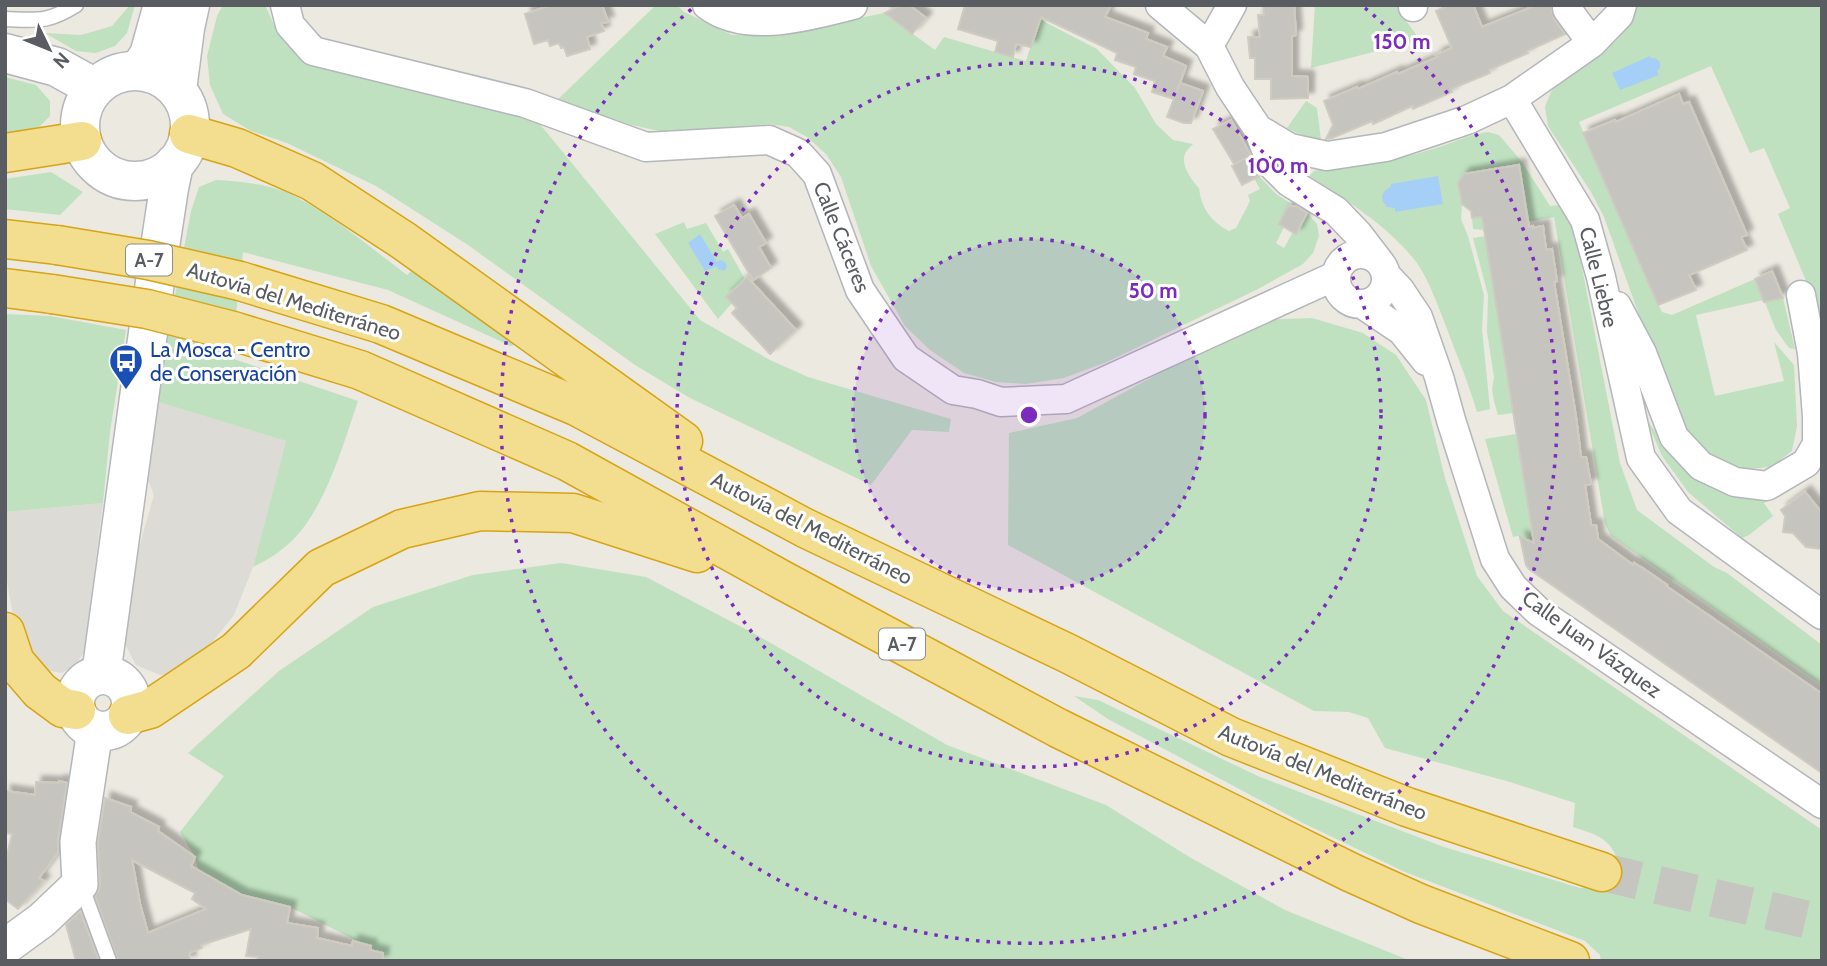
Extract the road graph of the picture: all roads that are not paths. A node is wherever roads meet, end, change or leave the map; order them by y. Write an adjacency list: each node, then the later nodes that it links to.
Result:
1 (16, 5): 14 (lane)
2 (76, 5): 14 (lane)
3 (151, 5): 18 (main road)
4 (163, 5): 18 (main road)
5 (173, 5): 18 (main road)
6 (190, 5): 18 (main road)
7 (285, 5): 35 (street, Calle Cáceres)
8 (707, 5): 9 (street)
9 (853, 5)
10 (1160, 5): 16 (street)
11 (1231, 5): 16 (street)
12 (1567, 5): 15 (street)
13 (1622, 5): 15 (street)
14 (5, 17)
15 (1592, 43): 20 (street)
16 (1209, 46): 21 (street)
17 (5, 53): 19 (main road)
18 (155, 79): 19 (main road); 23 (main road)
19 (95, 88): 22 (main road)
20 (1512, 99): 21 (street); 31 (street, Calle Liebre)
21 (1258, 129): 26 (street)
22 (82, 141): 24 (highway); 25 (main road)
23 (182, 149): 25 (main road); 28 (main road); 37 (highway)
24 (5, 153)
25 (113, 176): 28 (main road)
26 (1318, 201): 29 (street); 30 (street)
27 (5, 239): 37 (highway, Autovía del Mediterráneo / A-7, bridge)
28 (158, 260): 41 (main road)
29 (1384, 269): 30 (street, Calle Cáceres); 34 (street); 36 (street, Calle Juan Vázquez)
30 (1337, 271): 34 (street); 35 (street, Calle Cáceres)
31 (1601, 277): 33 (street); 39 (street, Calle Liebre)
32 (5, 288): 38 (highway, A-7, bridge)
33 (1801, 295)
34 (1356, 303): 35 (street, Calle Cáceres); 36 (street, Calle Juan Vázquez)
35 (1263, 308)
36 (1439, 377): 42 (street, Calle Juan Vázquez)
37 (805, 528): 43 (highway, Autovía del Mediterráneo / A-7)
38 (782, 580): 41 (highway); 47 (highway, A-7)
39 (1822, 615)
40 (5, 632): 41 (highway)
41 (100, 718): 44 (street)
42 (1822, 804)
43 (1602, 872)
44 (80, 884): 45 (street); 46 (lane)
45 (5, 947)
46 (108, 961)
47 (1570, 961)

